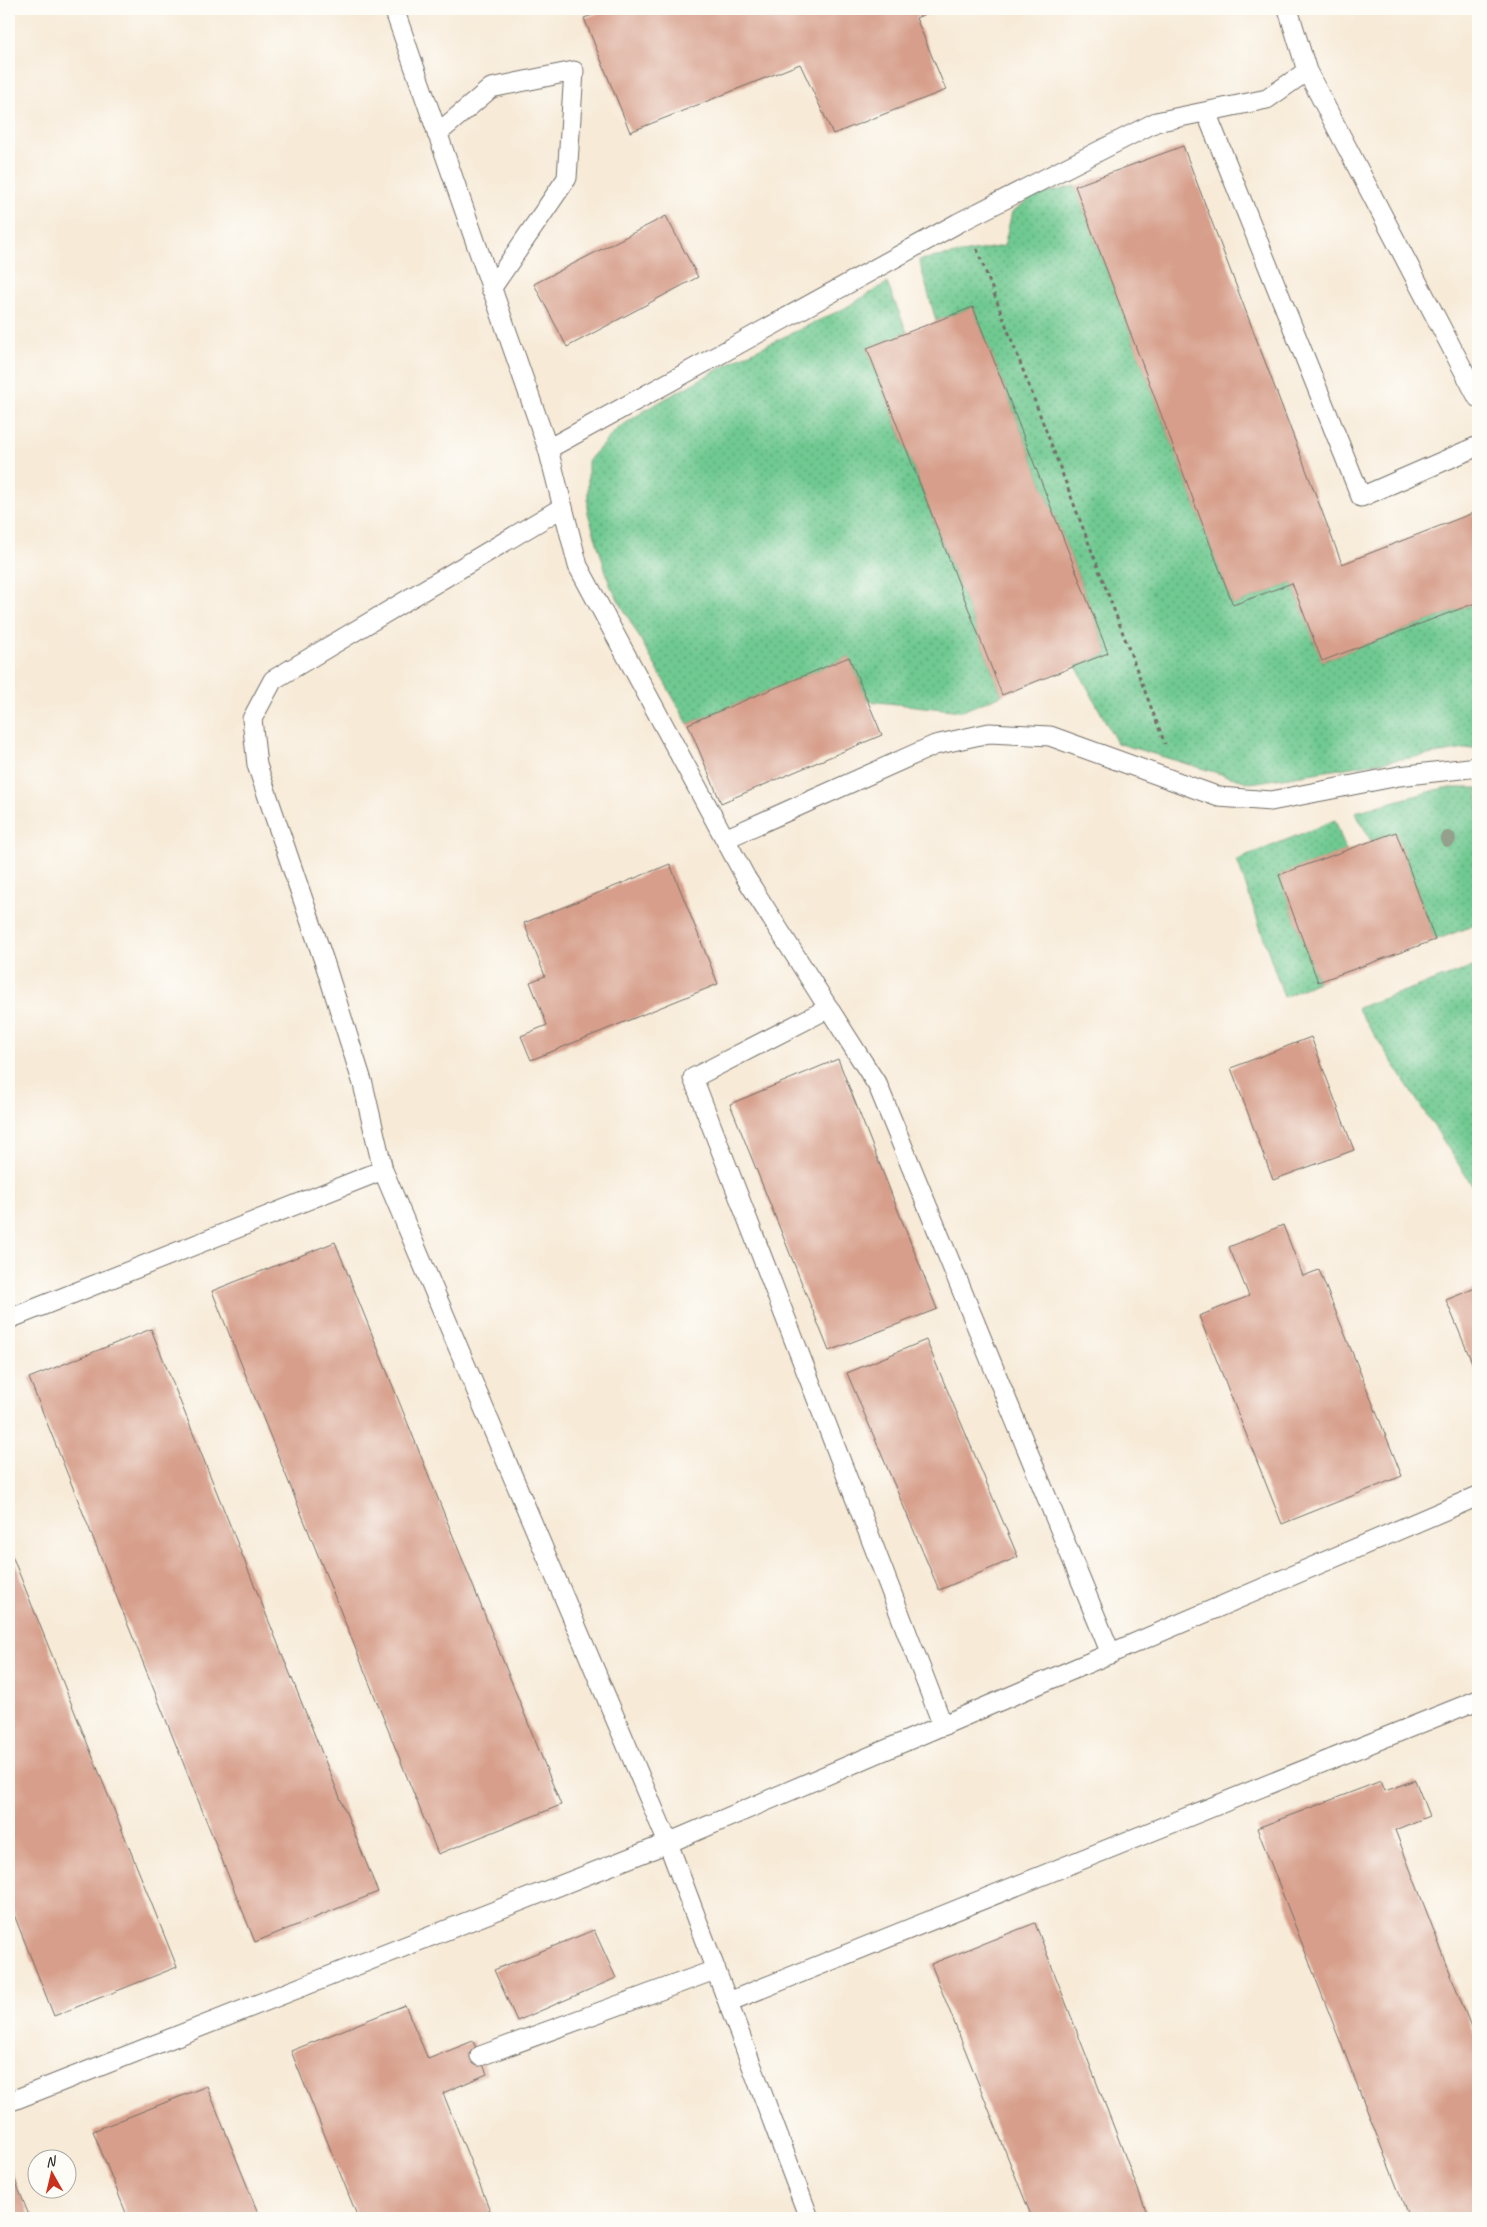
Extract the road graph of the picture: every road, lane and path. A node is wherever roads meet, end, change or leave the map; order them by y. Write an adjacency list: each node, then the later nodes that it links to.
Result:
1 (394, 9): 5 (lane)
2 (1288, 9): 3 (lane)
3 (1307, 71): 4 (lane); 8 (lane)
4 (1206, 112): 6 (lane); 9 (lane)
5 (437, 134): 7 (lane); 7 (lane)
6 (966, 219): 10 (lane); 13 (path)
7 (491, 289): 10 (lane)
8 (1478, 398)
9 (1478, 446)
10 (548, 449): 11 (lane)
11 (563, 507): 14 (lane); 16 (lane)
12 (1478, 767): 13 (lane)
13 (1179, 782): 14 (lane)
14 (725, 839): 15 (lane)
15 (829, 1008): 19 (lane); 21 (lane)
16 (383, 1170): 17 (lane); 22 (lane)
17 (9, 1319)
18 (1478, 1496): 19 (lane)
19 (1111, 1654): 21 (lane)
20 (1478, 1700): 24 (lane)
21 (943, 1726): 22 (lane)
22 (668, 1844): 23 (lane); 26 (lane)
23 (715, 1970): 24 (lane); 25 (lane)
24 (728, 2002): 27 (lane)
25 (480, 2056)
26 (9, 2102)
27 (809, 2218)

